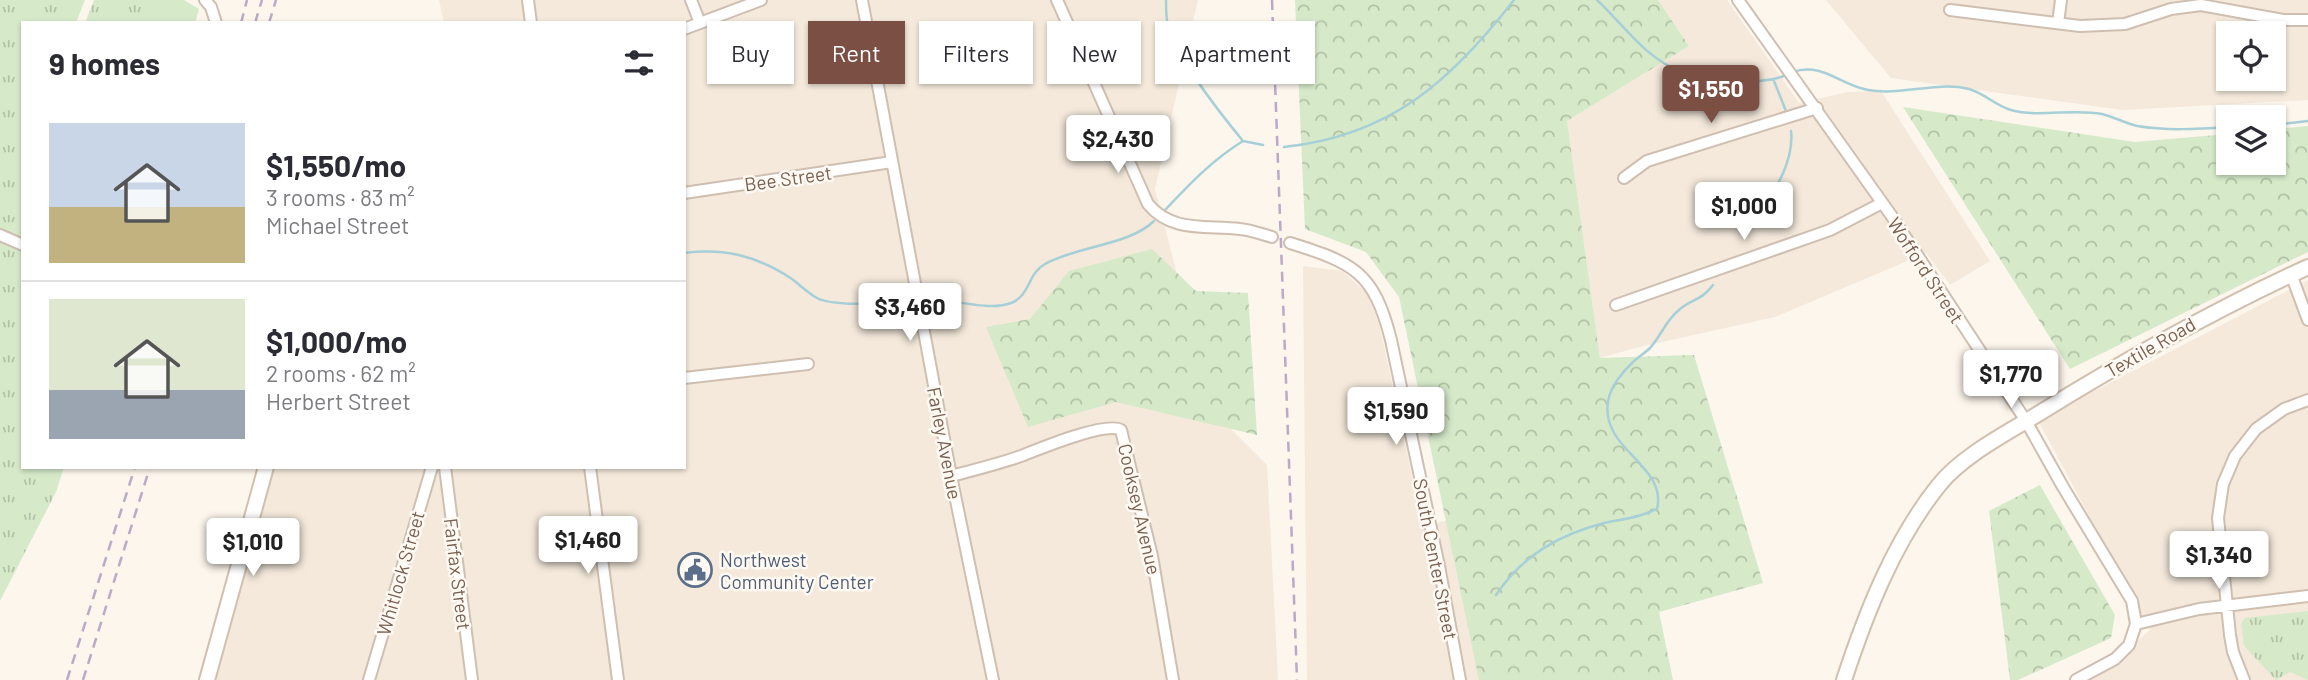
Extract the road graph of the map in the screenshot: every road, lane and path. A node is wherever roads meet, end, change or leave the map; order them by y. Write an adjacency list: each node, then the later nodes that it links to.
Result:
1 (205, 0): 11 (street)
2 (528, 0): 12 (street)
3 (691, 0): 13 (street)
4 (761, 0): 13 (street)
5 (862, 0): 17 (street, Farley Avenue)
6 (1057, 0): 22 (street)
7 (1738, 0): 16 (street, Wofford Street)
8 (2061, 0): 14 (street)
9 (1950, 10): 14 (street)
10 (2308, 20): 14 (street)
11 (215, 21)
12 (531, 21)
13 (701, 23): 15 (street)
14 (2058, 23)
15 (686, 28)
16 (1817, 108): 18 (street); 20 (street, Wofford Street)
17 (892, 162): 19 (street, Bee Street); 37 (street, Farley Avenue)
18 (1624, 178)
19 (686, 193)
20 (1882, 203): 27 (street); 32 (street, Wofford Street)
21 (0, 235): 24 (street)
22 (1272, 237)
23 (1290, 243): 47 (street, South Center Street)
24 (21, 244)
25 (2308, 267): 26 (street, Textile Road)
26 (2291, 275): 28 (street); 32 (street, Textile Road)
27 (1616, 305)
28 (2308, 320)
29 (808, 364): 30 (street)
30 (686, 378)
31 (2308, 400): 39 (street)
32 (2026, 421): 40 (street, Wofford Street); 48 (street, Textile Road)
33 (265, 469): 41 (street)
34 (431, 469): 42 (street, Whitlock Street)
35 (445, 469): 43 (street, Fairfax Street)
36 (590, 469): 44 (street)
37 (951, 477): 45 (street, Farley Avenue); 46 (street, Cooksey Avenue)
38 (2308, 596): 39 (street)
39 (2227, 606): 40 (street); 50 (street)
40 (2136, 624): 49 (street)
41 (207, 680)
42 (369, 680)
43 (472, 680)
44 (618, 680)
45 (993, 680)
46 (1173, 680)
47 (1460, 680)
48 (1844, 680)
49 (2078, 680)
50 (2244, 680)

